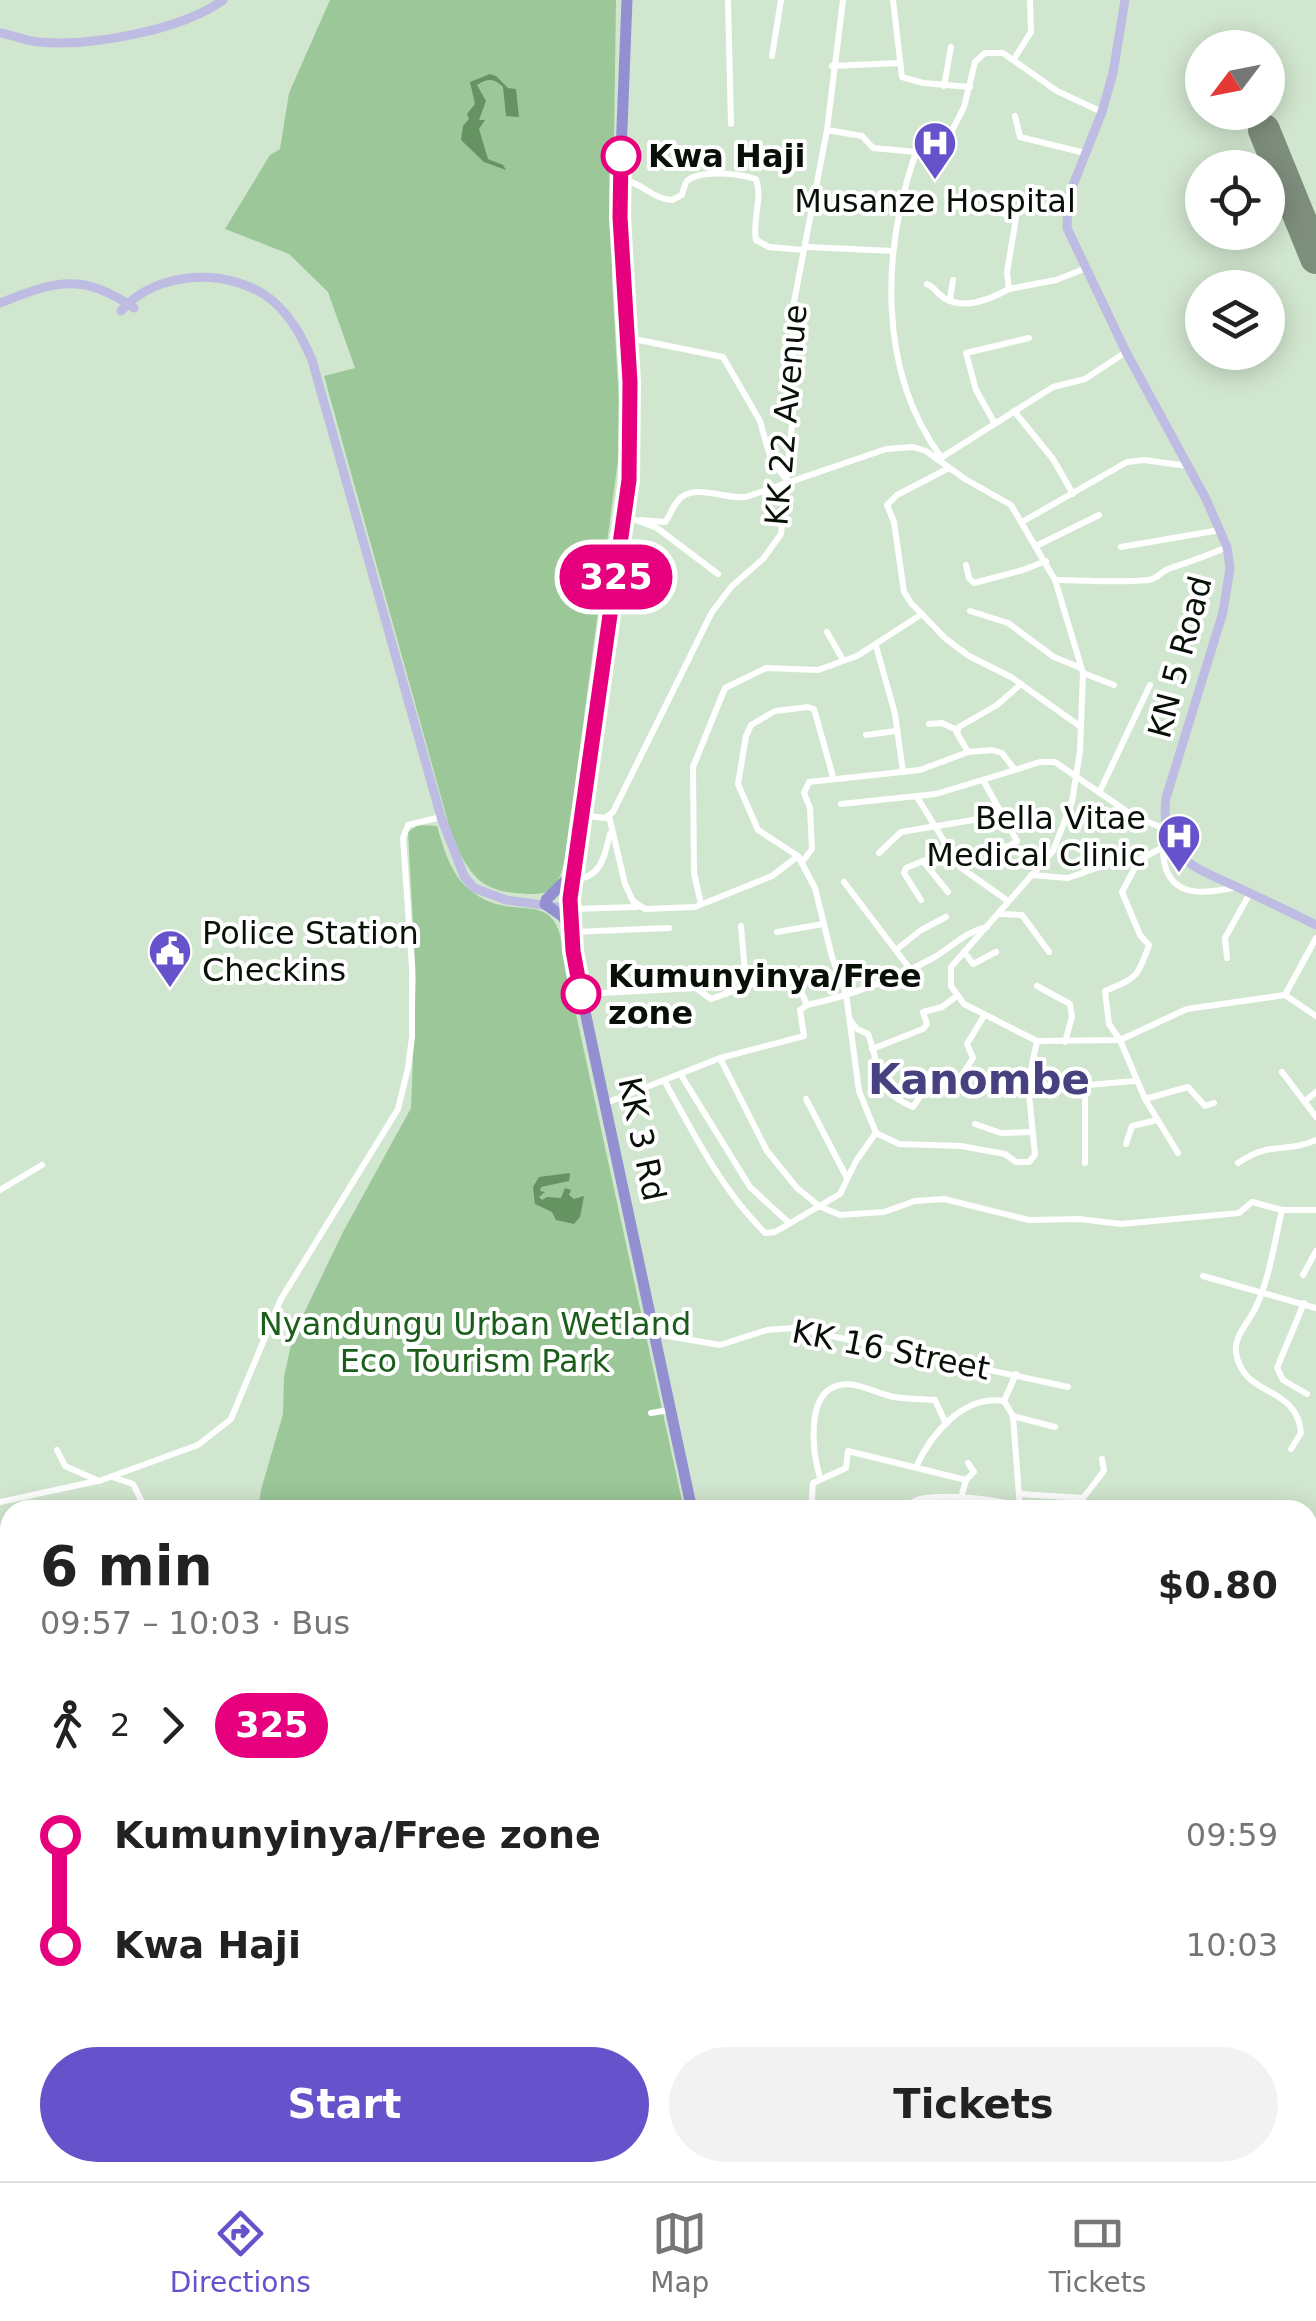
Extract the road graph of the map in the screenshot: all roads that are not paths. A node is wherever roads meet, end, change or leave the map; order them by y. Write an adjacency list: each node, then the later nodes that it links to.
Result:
1 (223, 0): 9 (main road)
2 (627, 0): 24 (highway, KK 3 Rd)
3 (728, 0): 20 (street)
4 (781, 0): 12 (street)
5 (843, 0): 15 (street, KK 22 Avenue)
6 (893, 0): 14 (street)
7 (1030, 0): 13 (street)
8 (1126, 0): 18 (main road, KN 5 Road)
9 (6, 34): 10 (street)
10 (0, 41)
11 (950, 47): 16 (street)
12 (772, 56)
13 (1014, 59): 17 (street); 18 (street)
14 (900, 63): 15 (street); 16 (street)
15 (832, 66): 21 (street, KK 22 Avenue)
16 (944, 86): 17 (street)
17 (970, 87): 22 (street)
18 (1102, 112): 23 (main road, KN 5 Road)
19 (1014, 116): 23 (street)
20 (731, 124)
21 (826, 130): 22 (street); 26 (street, KK 22 Avenue)
22 (916, 152): 27 (street)
23 (1086, 154): 28 (main road, KN 5 Road)
24 (620, 179): 26 (street); 34 (highway, KK 3 Rd)
25 (950, 206): 31 (street)
26 (805, 248): 27 (street); 42 (street, KK 22 Avenue)
27 (893, 251): 39 (street)
28 (1084, 269): 31 (street); 36 (main road, KN 5 Road)
29 (953, 280): 32 (street)
30 (927, 284): 32 (street)
31 (1009, 289): 32 (street)
32 (950, 299)
33 (0, 303): 82 (main road)
34 (628, 338): 42 (street); 45 (highway, KK 3 Rd)
35 (1029, 338): 38 (street)
36 (1126, 352): 37 (street); 40 (main road, KN 5 Road)
37 (1014, 411): 38 (street); 43 (street)
38 (994, 422): 39 (street)
39 (940, 458): 41 (street); 42 (street)
40 (1188, 466): 43 (street); 48 (main road, KN 5 Road)
41 (949, 468): 47 (street); 57 (street)
42 (786, 481): 46 (street); 81 (street, KK 22 Avenue)
43 (1073, 494): 47 (street)
44 (1100, 514): 49 (street)
45 (625, 516): 46 (street); 80 (highway, KK 3 Rd)
46 (641, 520): 54 (street)
47 (1022, 522): 49 (street)
48 (1220, 530): 50 (street); 51 (main road, KN 5 Road)
49 (1036, 546): 52 (street)
50 (1121, 547)
51 (1227, 547): 55 (street); 85 (main road, KN 5 Road)
52 (1046, 560): 53 (street); 55 (street)
53 (966, 565)
54 (718, 574)
55 (1055, 580): 61 (street)
56 (970, 611): 61 (street)
57 (922, 614): 59 (street); 62 (street)
58 (827, 632): 60 (street)
59 (876, 646): 60 (street); 67 (street)
60 (844, 660): 104 (street)
61 (1082, 671): 63 (street); 66 (street)
62 (1021, 684): 66 (street); 68 (street)
63 (1114, 685)
64 (1150, 685): 76 (street)
65 (929, 724): 68 (street)
66 (1082, 728): 75 (street)
67 (896, 730): 69 (street); 72 (street)
68 (957, 730): 70 (street)
69 (866, 735)
70 (968, 752): 71 (street); 72 (street)
71 (1015, 770): 74 (street); 75 (street)
72 (903, 772): 73 (street)
73 (833, 778): 89 (street); 89 (street)
74 (983, 780): 77 (street); 79 (street)
75 (1077, 780): 76 (street); 94 (street)
76 (1099, 793): 85 (street)
77 (917, 796): 78 (street); 84 (street)
78 (842, 804)
79 (1003, 814): 84 (street); 88 (street)
80 (580, 815): 81 (street); 95 (highway, KK 3 Rd)
81 (609, 816): 83 (street)
82 (441, 817): 102 (main road); 189 (street)
83 (611, 828): 91 (street); 93 (street)
84 (936, 828): 87 (street); 88 (street)
85 (1166, 829): 86 (main road, KN 5 Road)
86 (1167, 845): 90 (street); 97 (main road); 97 (street)
87 (879, 853)
88 (952, 857): 92 (street); 101 (street)
89 (800, 859): 104 (street); 108 (street)
90 (1139, 860): 94 (street); 132 (street)
91 (619, 861): 93 (street); 105 (street)
92 (922, 861): 98 (street); 100 (street)
93 (603, 864): 95 (street)
94 (1031, 875): 101 (street)
95 (573, 877): 102 (highway); 103 (highway, KK 3 Rd)
96 (844, 882): 116 (street)
97 (1237, 887): 99 (main road)
98 (948, 892)
99 (1250, 893): 110 (main road); 120 (street)
100 (922, 900)
101 (1008, 901): 106 (street)
102 (541, 902): 103 (main road); 113 (highway)
103 (570, 904): 105 (street); 113 (highway, KK 3 Rd)
104 (701, 904): 105 (street)
105 (638, 907)
106 (998, 914): 112 (street); 119 (street)
107 (946, 917): 116 (street)
108 (823, 924): 114 (street); 125 (street)
109 (741, 926): 122 (street)
110 (1316, 926)
111 (669, 928): 113 (street)
112 (987, 928): 117 (street); 121 (street)
113 (572, 930): 124 (highway, KK 3 Rd)
114 (777, 932)
115 (1316, 938): 127 (street)
116 (896, 950): 121 (street)
117 (964, 952): 118 (street); 126 (street)
118 (996, 952)
119 (1048, 952)
120 (1228, 958)
121 (910, 969): 125 (street)
122 (746, 985): 124 (street); 128 (street)
123 (1038, 986): 134 (street)
124 (581, 994): 147 (highway, KK 3 Rd)
125 (846, 994): 128 (street); 129 (street)
126 (957, 996): 130 (street); 135 (street)
127 (1285, 996): 131 (street); 132 (street)
128 (807, 1005): 136 (street)
129 (848, 1014): 135 (street); 153 (street)
130 (984, 1016): 133 (street); 135 (street)
131 (1316, 1016)
132 (1120, 1040): 134 (street); 139 (street)
133 (1038, 1042): 134 (street); 141 (street)
134 (1066, 1042)
135 (872, 1049)
136 (720, 1058): 138 (street); 162 (street)
137 (1282, 1072): 146 (street)
138 (681, 1075): 140 (street); 165 (street)
139 (1135, 1081): 142 (street); 145 (street)
140 (665, 1082): 147 (street); 165 (street)
141 (1028, 1084): 142 (street); 152 (street)
142 (1084, 1086): 158 (street)
143 (1316, 1092): 146 (street)
144 (806, 1099): 160 (street)
145 (1145, 1100): 148 (street); 150 (street)
146 (1305, 1101): 149 (street)
147 (606, 1103): 172 (highway, KK 3 Rd)
148 (1214, 1103)
149 (1316, 1117)
150 (1156, 1120): 155 (street); 156 (street)
151 (975, 1124): 152 (street)
152 (1032, 1132): 153 (street)
153 (876, 1133): 160 (street)
154 (1316, 1140): 157 (street)
155 (1126, 1144)
156 (1178, 1153)
157 (1238, 1162)
158 (1085, 1163)
159 (42, 1165): 161 (street)
160 (848, 1178): 162 (street)
161 (0, 1190)
162 (819, 1206): 163 (street); 165 (street)
163 (1282, 1210): 164 (street); 169 (street)
164 (1316, 1210)
165 (788, 1222)
166 (1316, 1252): 167 (street)
167 (1303, 1275)
168 (1203, 1276): 169 (street)
169 (1261, 1291): 170 (street); 182 (street)
170 (1304, 1302): 171 (street); 175 (street)
171 (1316, 1308)
172 (654, 1334): 173 (street, KK 16 Street); 177 (highway, KK 3 Rd)
173 (1016, 1374): 174 (street, KK 16 Street); 176 (street)
174 (1068, 1387)
175 (1307, 1394)
176 (1004, 1401): 179 (street); 180 (street)
177 (671, 1410): 178 (street); 194 (highway, KK 3 Rd)
178 (651, 1413)
179 (1014, 1416): 181 (street); 190 (street)
180 (946, 1424): 186 (street); 187 (street)
181 (1056, 1428)
182 (1290, 1449)
183 (57, 1450): 189 (street)
184 (1102, 1459): 190 (street)
185 (968, 1463): 188 (street)
186 (916, 1467): 187 (street); 188 (street)
187 (820, 1478): 195 (street)
188 (966, 1480): 191 (street)
189 (98, 1481): 192 (street); 193 (street)
190 (1020, 1494): 198 (street)
191 (964, 1499): 196 (street); 197 (street)
192 (9, 1500)
193 (142, 1500)
194 (690, 1500)
195 (812, 1500)
196 (920, 1500)
197 (978, 1500)
198 (1020, 1500)

